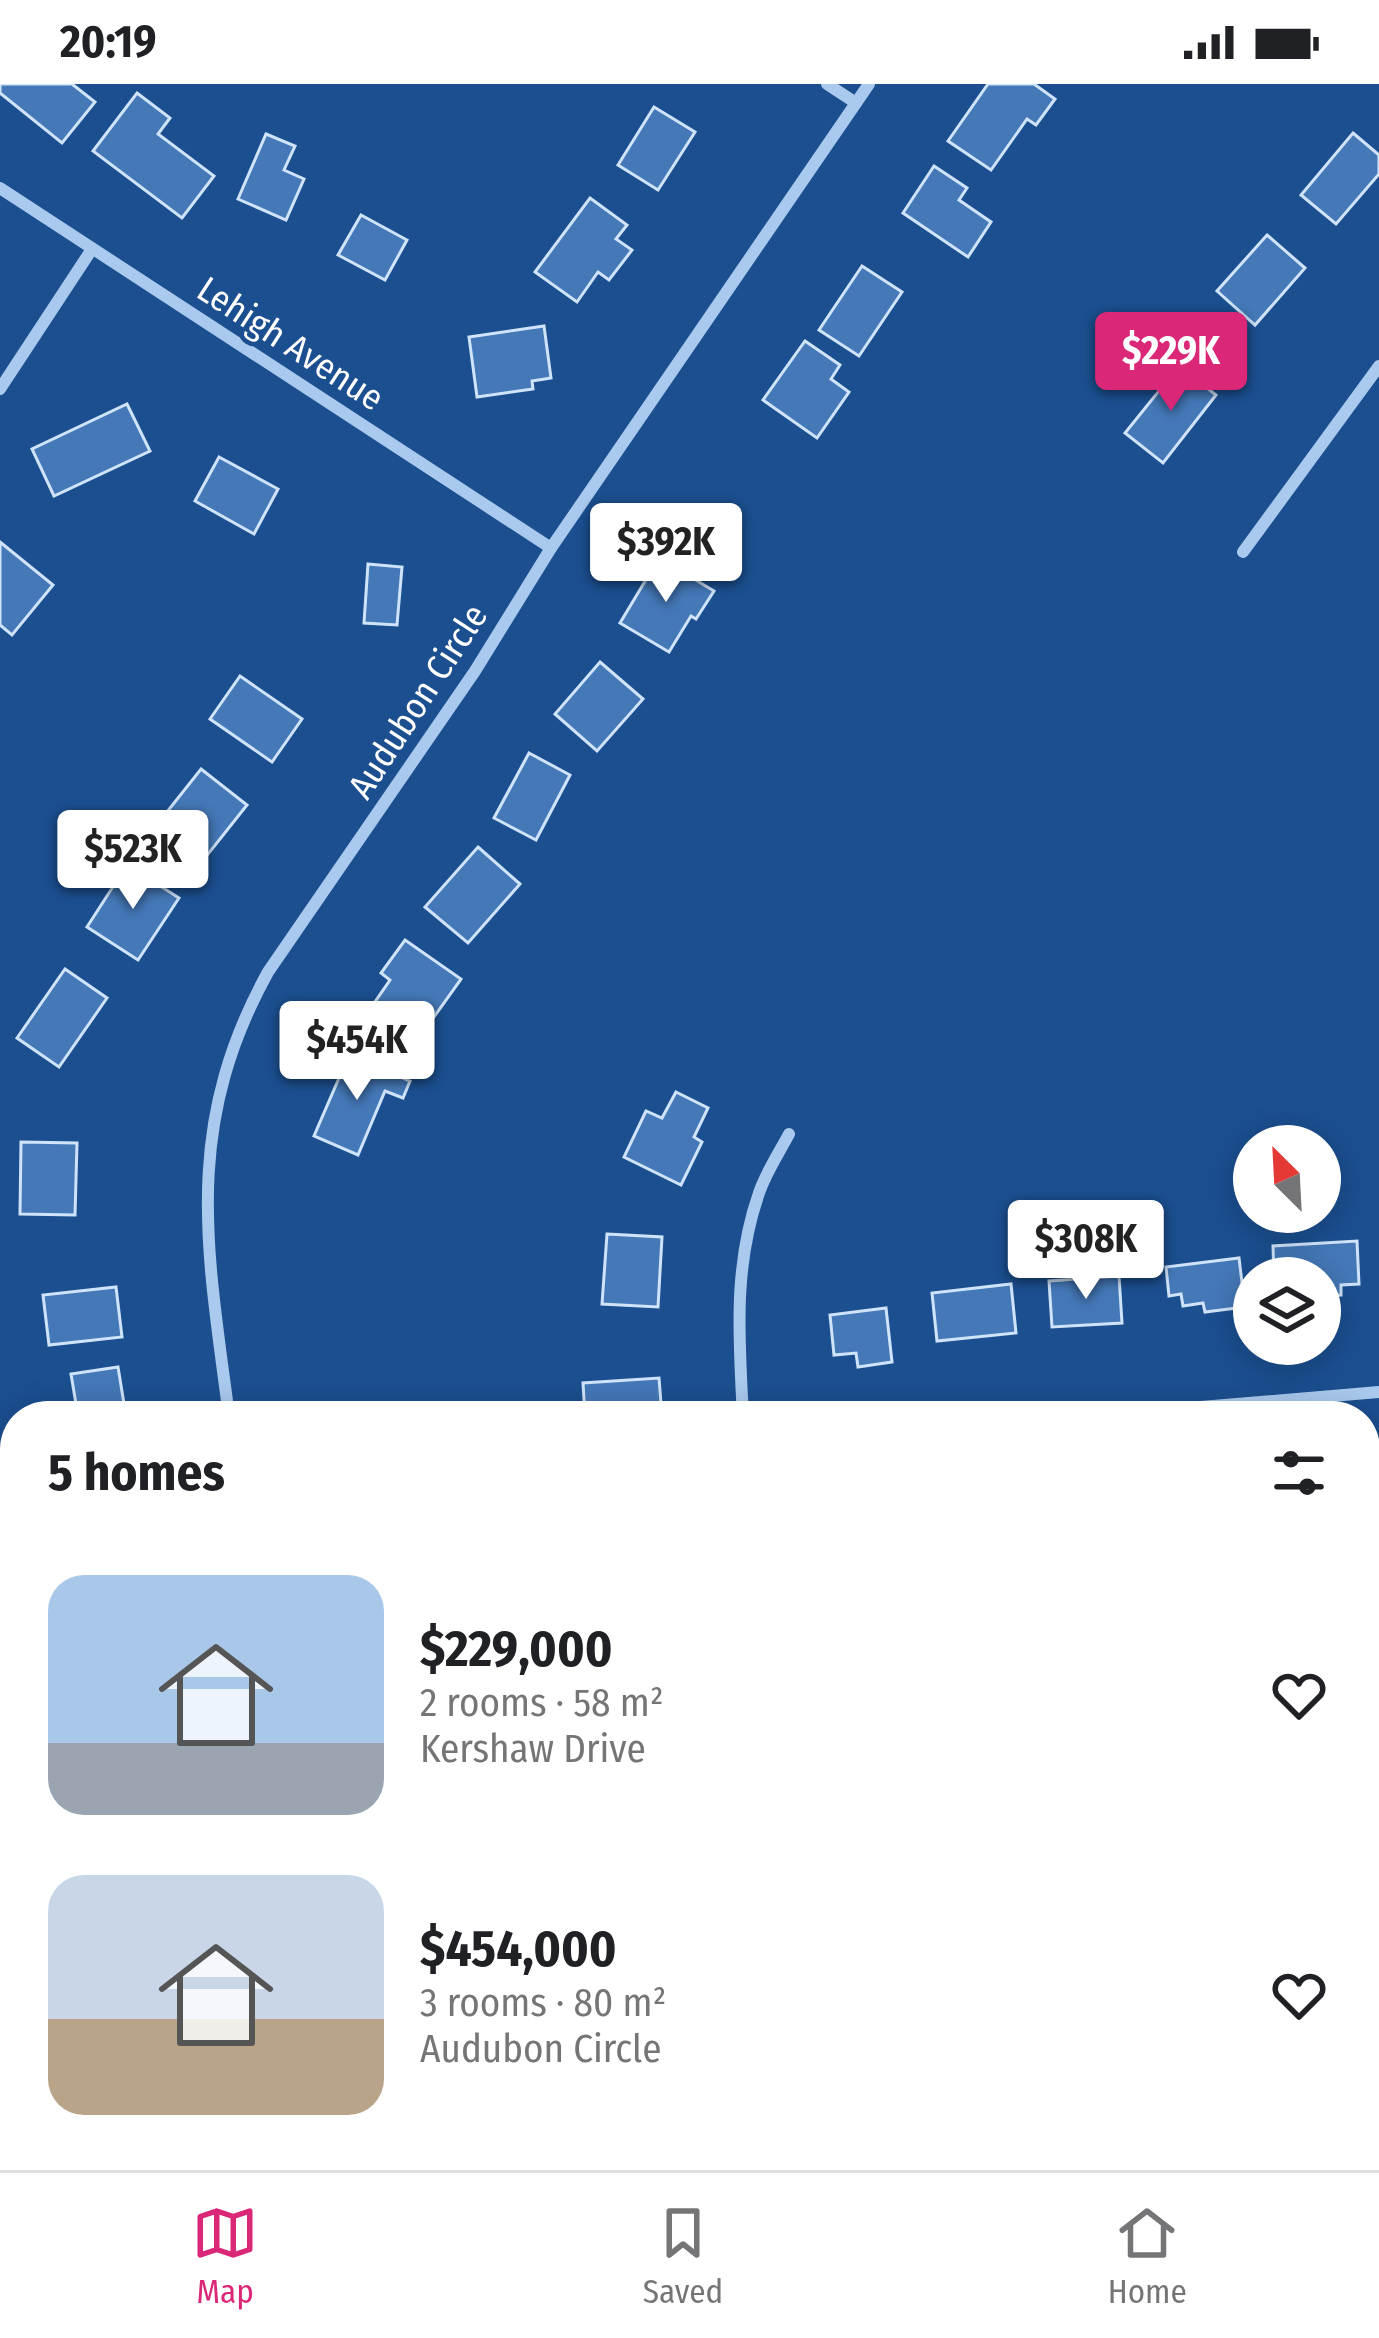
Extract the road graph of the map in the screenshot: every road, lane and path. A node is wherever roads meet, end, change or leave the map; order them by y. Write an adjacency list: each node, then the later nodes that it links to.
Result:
1 (827, 84): 3 (street)
2 (869, 84): 3 (street, Audubon Circle)
3 (856, 104): 8 (street, Audubon Circle)
4 (0, 188): 5 (street, Lehigh Avenue)
5 (92, 249): 7 (street); 8 (street, Lehigh Avenue)
6 (1379, 366): 9 (street)
7 (0, 389)
8 (550, 548): 12 (street, Audubon Circle)
9 (1243, 552)
10 (789, 1134): 13 (street)
11 (1379, 1392): 14 (street)
12 (228, 1401)
13 (742, 1401)
14 (1272, 1401)

